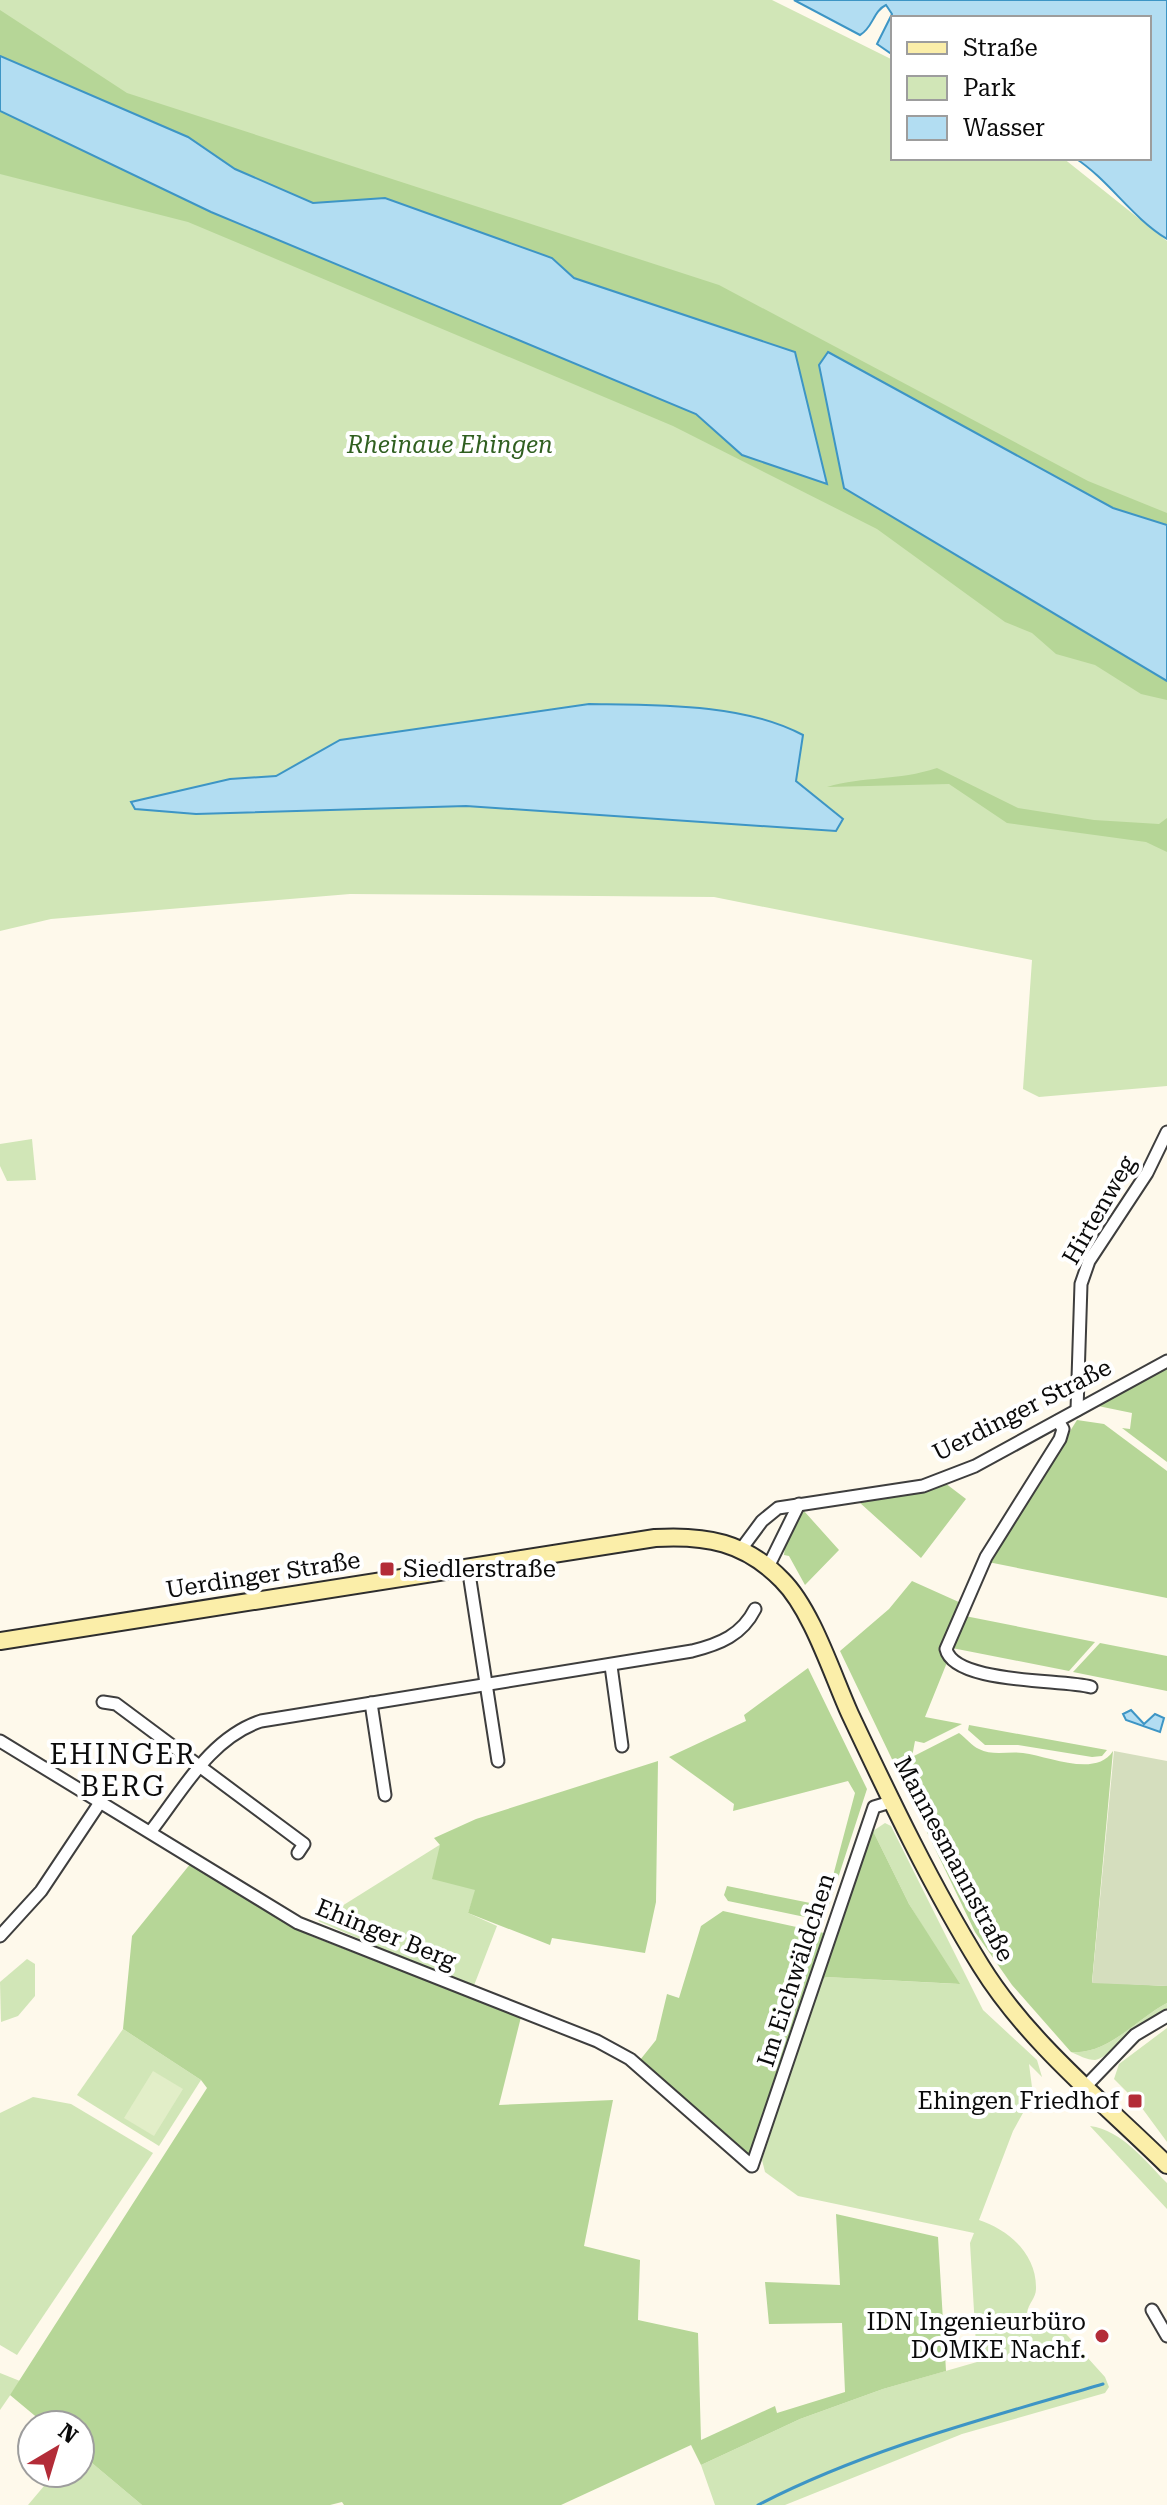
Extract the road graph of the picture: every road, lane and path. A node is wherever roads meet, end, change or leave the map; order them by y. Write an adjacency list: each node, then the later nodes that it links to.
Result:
1 (1167, 1132): 3 (street, Hirtenweg)
2 (1167, 1361): 3 (street, Uerdinger Straße)
3 (1077, 1410): 4 (street, Uerdinger Straße)
4 (1058, 1421): 5 (street, Uerdinger Straße); 13 (street)
5 (799, 1504): 6 (street, Uerdinger Straße); 8 (street)
6 (742, 1548): 7 (main road, Uerdinger Straße); 8 (main road, Mannesmannstraße)
7 (468, 1567): 10 (main road, Uerdinger Straße); 12 (street)
8 (768, 1567): 21 (main road, Mannesmannstraße)
9 (755, 1609): 11 (street)
10 (0, 1641)
11 (611, 1666): 12 (street); 17 (street)
12 (488, 1684): 15 (street); 18 (street)
13 (1091, 1687)
14 (103, 1702): 19 (street)
15 (371, 1703): 19 (street); 20 (street)
16 (0, 1741): 22 (street, Ehinger Berg)
17 (622, 1746)
18 (498, 1761)
19 (200, 1767): 23 (street); 24 (street)
20 (385, 1795)
21 (894, 1801): 27 (main road, Mannesmannstraße); 29 (street, Im Eichwäldchen)
22 (99, 1804): 23 (street, Ehinger Berg); 25 (street)
23 (151, 1831): 29 (street, Ehinger Berg)
24 (298, 1853)
25 (0, 1936)
26 (1167, 2016): 27 (street)
27 (1086, 2086): 28 (main road, Mannesmannstraße)
28 (1167, 2165)
29 (752, 2166)
30 (1167, 2321): 31 (street)
31 (1167, 2336)

